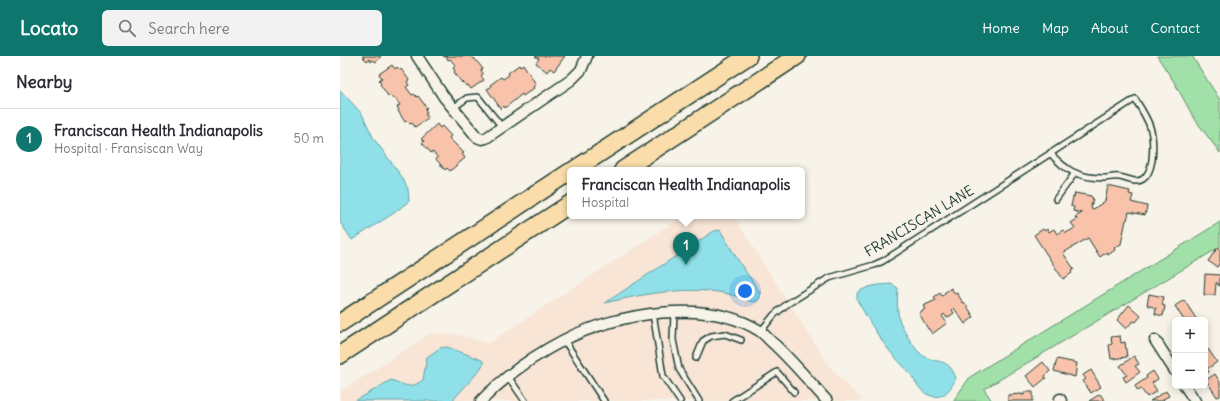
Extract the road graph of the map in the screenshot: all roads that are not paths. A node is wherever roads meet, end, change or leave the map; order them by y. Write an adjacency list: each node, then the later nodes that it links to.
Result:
1 (417, 56): 5 (street)
2 (586, 56): 6 (street)
3 (748, 56): 8 (highway)
4 (797, 56): 9 (highway)
5 (453, 108): 6 (street); 6 (lane)
6 (502, 127)
7 (1050, 153): 10 (lane, FRANCISCAN LANE); 10 (lane, FRANCISCAN LANE); 17 (lane, FRANCISCAN LANE)
8 (579, 167)
9 (628, 167)
10 (1075, 173): 12 (lane)
11 (567, 174): 16 (highway)
12 (1056, 199)
13 (567, 206): 21 (highway)
14 (674, 312): 15 (street); 17 (street); 31 (lane)
15 (653, 313): 18 (street); 30 (lane)
16 (340, 323)
17 (760, 331): 33 (street)
18 (564, 340): 24 (street); 29 (lane)
19 (741, 340): 22 (lane)
20 (1155, 340): 23 (street)
21 (340, 355)
22 (696, 358)
23 (1172, 366)
24 (508, 375): 27 (street); 28 (lane)
25 (1187, 389): 34 (street)
26 (794, 392): 32 (lane)
27 (481, 401)
28 (525, 401)
29 (604, 401)
30 (680, 401)
31 (699, 401)
32 (732, 401)
33 (827, 401)
34 (1195, 401)

